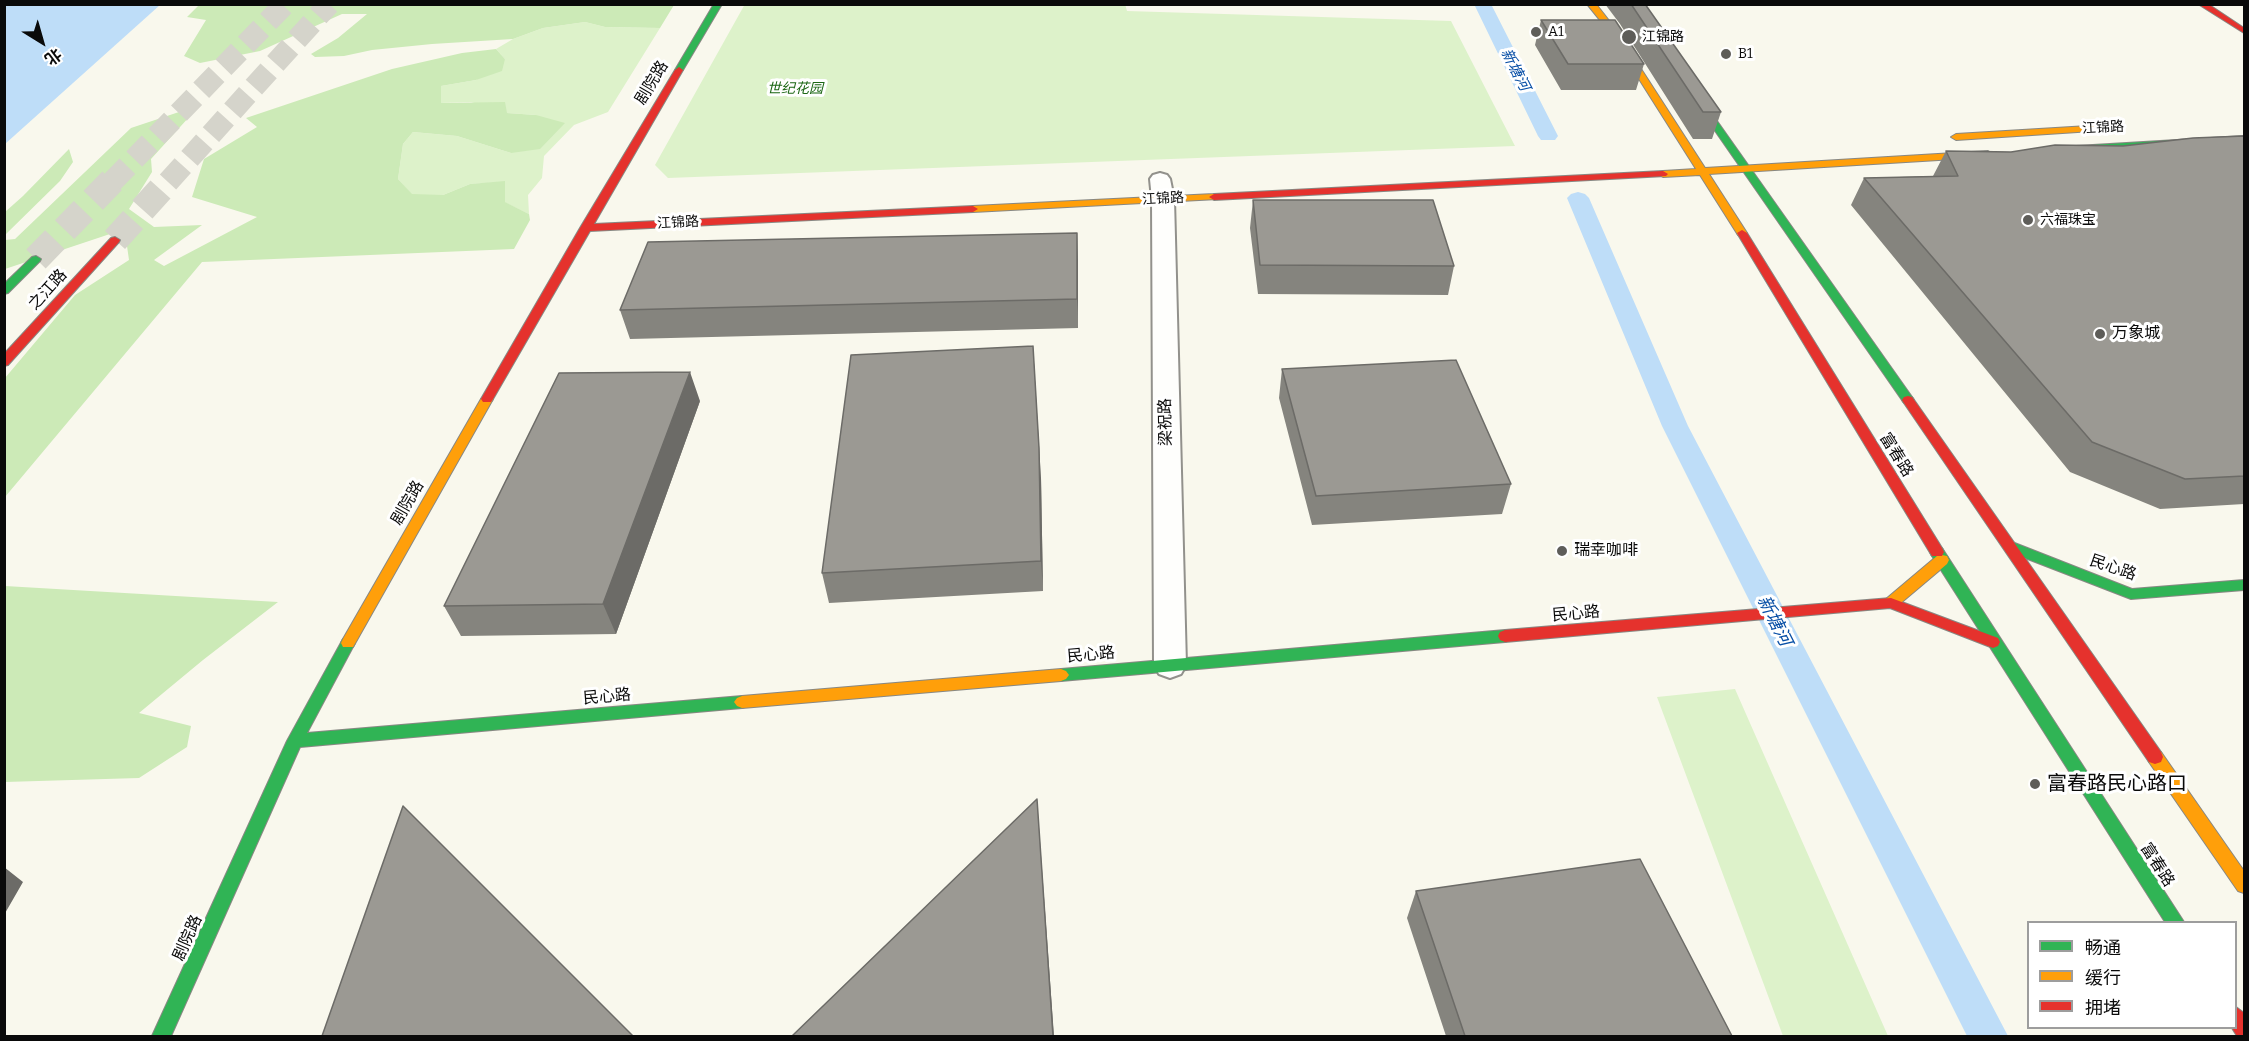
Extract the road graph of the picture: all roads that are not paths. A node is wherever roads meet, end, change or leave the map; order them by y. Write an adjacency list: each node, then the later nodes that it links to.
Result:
1 (718, 4): 18 (street, 剧院路)
2 (1591, 4): 12 (street, 富春路)
3 (2202, 4): 4 (street)
4 (2244, 31)
5 (1679, 74): 10 (street)
6 (2114, 128): 7 (street, 江锦路)
7 (1937, 138)
8 (2244, 139): 11 (street, 江锦路)
9 (1751, 148): 10 (street)
10 (1720, 150): 12 (street); 14 (street)
11 (2057, 150)
12 (1682, 152): 15 (street, 富春路)
13 (1998, 154): 14 (street, 江锦路)
14 (1748, 169): 15 (street, 江锦路); 24 (street)
15 (1704, 172): 16 (street, 江锦路); 25 (street, 富春路)
16 (1161, 184): 19 (street, 江锦路); 29 (street, 梁祝路)
17 (618, 210): 18 (street)
18 (595, 211): 19 (street, 剧院路)
19 (585, 228): 30 (street, 剧院路)
20 (115, 240): 23 (street, 之江路)
21 (36, 259): 22 (street, 之江路)
22 (4, 291)
23 (4, 362)
24 (2012, 547): 26 (street, 民心路); 31 (street)
25 (1941, 560): 27 (street); 28 (street, 富春路)
26 (2244, 585)
27 (1891, 603): 28 (street, 民心路); 29 (street, 民心路)
28 (1993, 642): 32 (street, 富春路)
29 (1170, 664): 30 (street, 民心路)
30 (295, 741): 33 (street, 剧院路)
31 (2244, 885)
32 (2174, 921)
33 (161, 1036)

